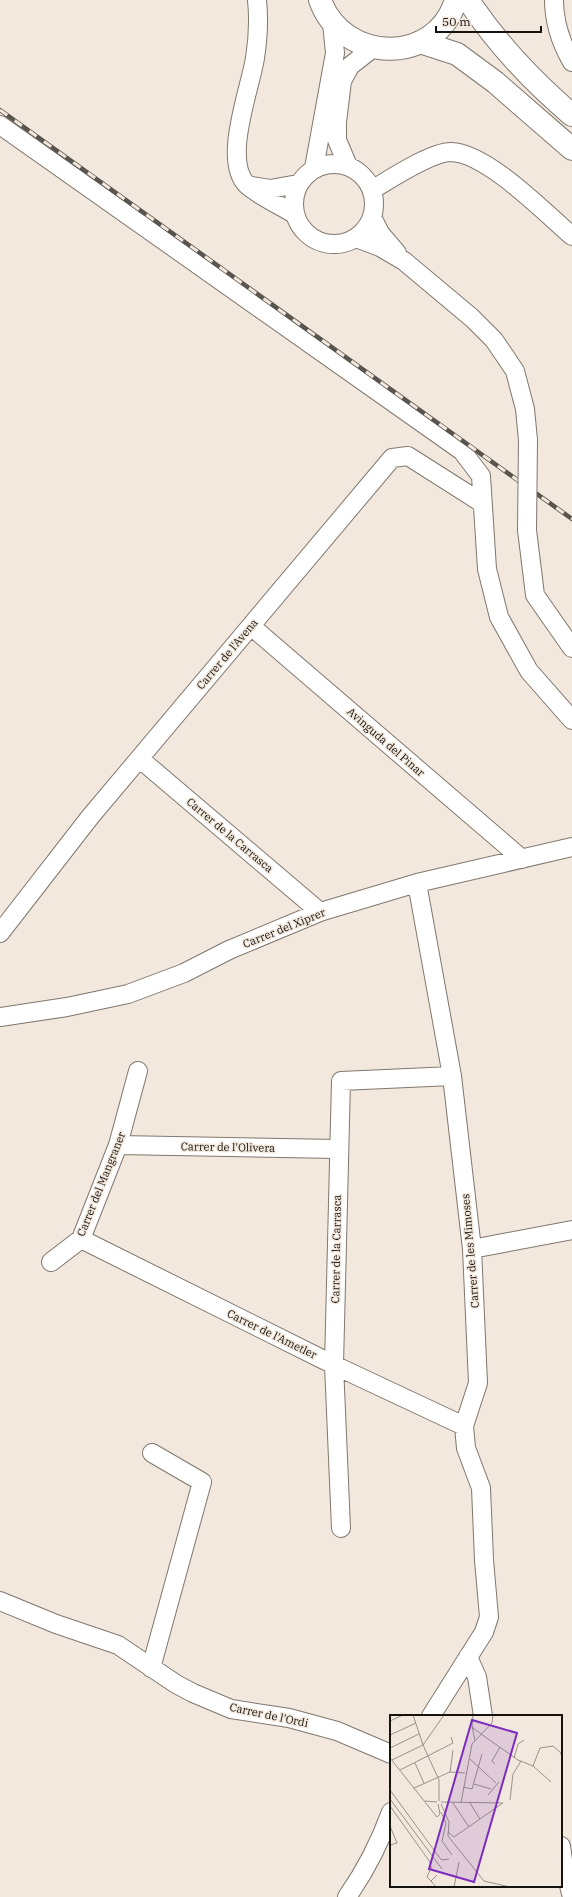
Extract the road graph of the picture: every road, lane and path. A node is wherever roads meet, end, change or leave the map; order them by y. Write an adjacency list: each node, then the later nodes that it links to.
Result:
1 (258, 0): 16 (street)
2 (320, 0): 6 (main road)
3 (456, 0): 7 (main road)
4 (468, 0): 10 (main road)
5 (554, 0): 9 (street)
6 (332, 23): 8 (main road); 14 (street)
7 (420, 42): 8 (main road); 12 (main road)
8 (373, 48): 13 (street)
9 (572, 62)
10 (572, 115)
11 (0, 125): 23 (street)
12 (572, 150)
13 (348, 166): 14 (street); 17 (street)
14 (314, 168): 15 (street)
15 (298, 184): 16 (street); 18 (street)
16 (247, 185): 18 (street)
17 (372, 190): 19 (street); 20 (street)
18 (294, 214): 21 (street)
19 (372, 217): 21 (street); 22 (street)
20 (572, 236)
21 (356, 238): 22 (street)
22 (404, 261): 25 (street, bridge)
23 (482, 503): 24 (street, Carrer de l'Avena); 26 (street)
24 (251, 626): 27 (street, Carrer de l'Avena); 29 (street, Avinguda del Pinar)
25 (572, 648)
26 (572, 720)
27 (140, 759): 31 (street, Carrer de la Carrasca); 32 (street, Carrer de l'Avena)
28 (572, 847): 29 (street, Carrer del Xiprer)
29 (522, 859): 30 (street, Carrer del Xiprer)
30 (417, 883): 31 (street, Carrer del Xiprer); 35 (street, Carrer de les Mimoses)
31 (320, 912): 33 (street, Carrer del Xiprer)
32 (0, 933)
33 (0, 1017)
34 (138, 1071): 36 (street, Carrer del Mangraner)
35 (452, 1076): 37 (street, Carrer de la Carrasca); 40 (street, Carrer de les Mimoses)
36 (118, 1145): 37 (street, Carrer de l'Olivera); 39 (street, Carrer del Mangraner)
37 (338, 1149): 42 (street, Carrer de la Carrasca)
38 (572, 1230): 40 (street)
39 (81, 1239): 41 (street, Carrer del Mangraner); 42 (street, Carrer de l'Ametler)
40 (472, 1249): 43 (street, Carrer de les Mimoses)
41 (51, 1262)
42 (334, 1365): 43 (street, Carrer de l'Ametler); 45 (street, Carrer de la Carrasca)
43 (464, 1426): 47 (street, Carrer de les Mimoses)
44 (152, 1453): 48 (street)
45 (341, 1528)
46 (0, 1601): 48 (street, Carrer de l'Ordi)
47 (468, 1657): 49 (street); 50 (street)
48 (151, 1668): 51 (street, Carrer de l'Ordi)
49 (432, 1715)
50 (483, 1715)
51 (390, 1754)
52 (390, 1815): 54 (street)
53 (562, 1853): 55 (street)
54 (347, 1897)
55 (572, 1897)

